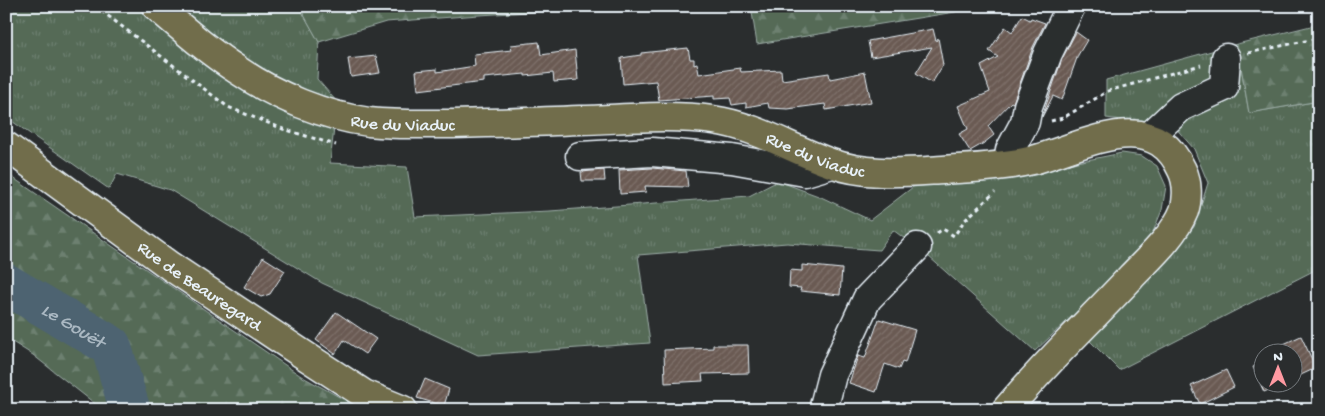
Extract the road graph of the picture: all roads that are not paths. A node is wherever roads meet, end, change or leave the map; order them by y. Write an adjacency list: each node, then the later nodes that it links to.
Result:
1 (156, 6): 7 (main road, Rue du Viaduc)
2 (1071, 6): 8 (street)
3 (1226, 58): 4 (street)
4 (1150, 136): 8 (main road, Rue du Viaduc); 12 (main road)
5 (6, 146): 10 (main road, Rue de Beauregard)
6 (580, 156): 7 (street)
7 (832, 164): 8 (main road, Rue du Viaduc)
8 (1008, 164)
9 (917, 247): 11 (street)
10 (402, 410)
11 (823, 410)
12 (1006, 410)

